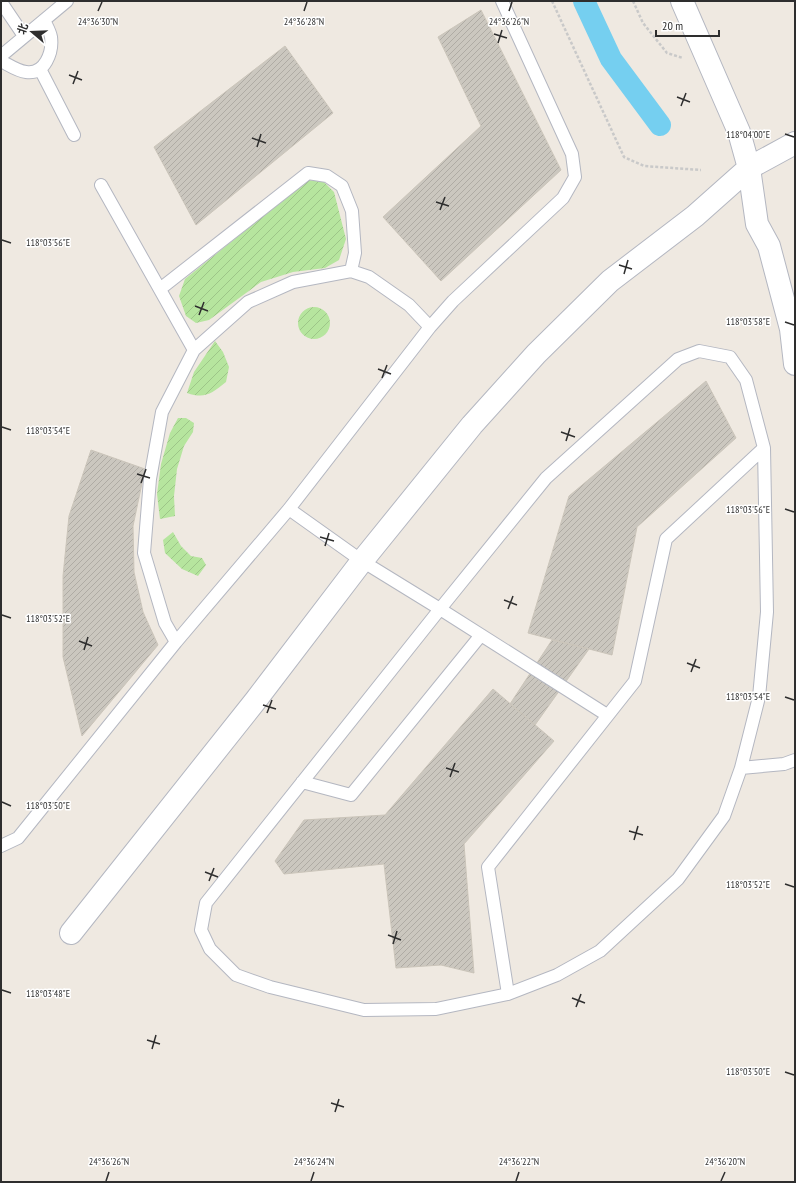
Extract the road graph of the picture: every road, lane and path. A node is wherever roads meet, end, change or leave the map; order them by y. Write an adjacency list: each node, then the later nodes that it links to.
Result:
1 (67, 1): 7 (lane)
2 (502, 1): 20 (lane)
3 (552, 1): 16 (path)
4 (633, 1): 10 (path)
5 (682, 1): 15 (street)
6 (1, 2): 8 (lane)
7 (44, 20): 8 (lane); 12 (lane)
8 (24, 36): 9 (lane)
9 (1, 56)
10 (689, 60)
11 (1, 61): 12 (lane)
12 (40, 69): 13 (lane)
13 (74, 135)
14 (795, 143): 15 (street)
15 (749, 168): 22 (street); 25 (street)
16 (701, 170)
17 (101, 185): 19 (lane)
18 (351, 271): 19 (lane); 20 (lane); 21 (lane)
19 (160, 290): 21 (lane)
20 (430, 327): 24 (lane)
21 (194, 350): 28 (lane)
22 (795, 364)
23 (764, 448): 26 (lane); 29 (lane); 31 (lane)
24 (289, 509): 25 (lane); 28 (lane)
25 (362, 561): 26 (lane); 34 (street)
26 (440, 609): 27 (lane); 32 (lane)
27 (481, 635): 29 (lane); 32 (lane)
28 (176, 642): 33 (lane)
29 (608, 715): 35 (lane)
30 (795, 760): 31 (lane)
31 (741, 768): 35 (lane)
32 (302, 782): 35 (lane)
33 (1, 846)
34 (71, 933)
35 (508, 994)

